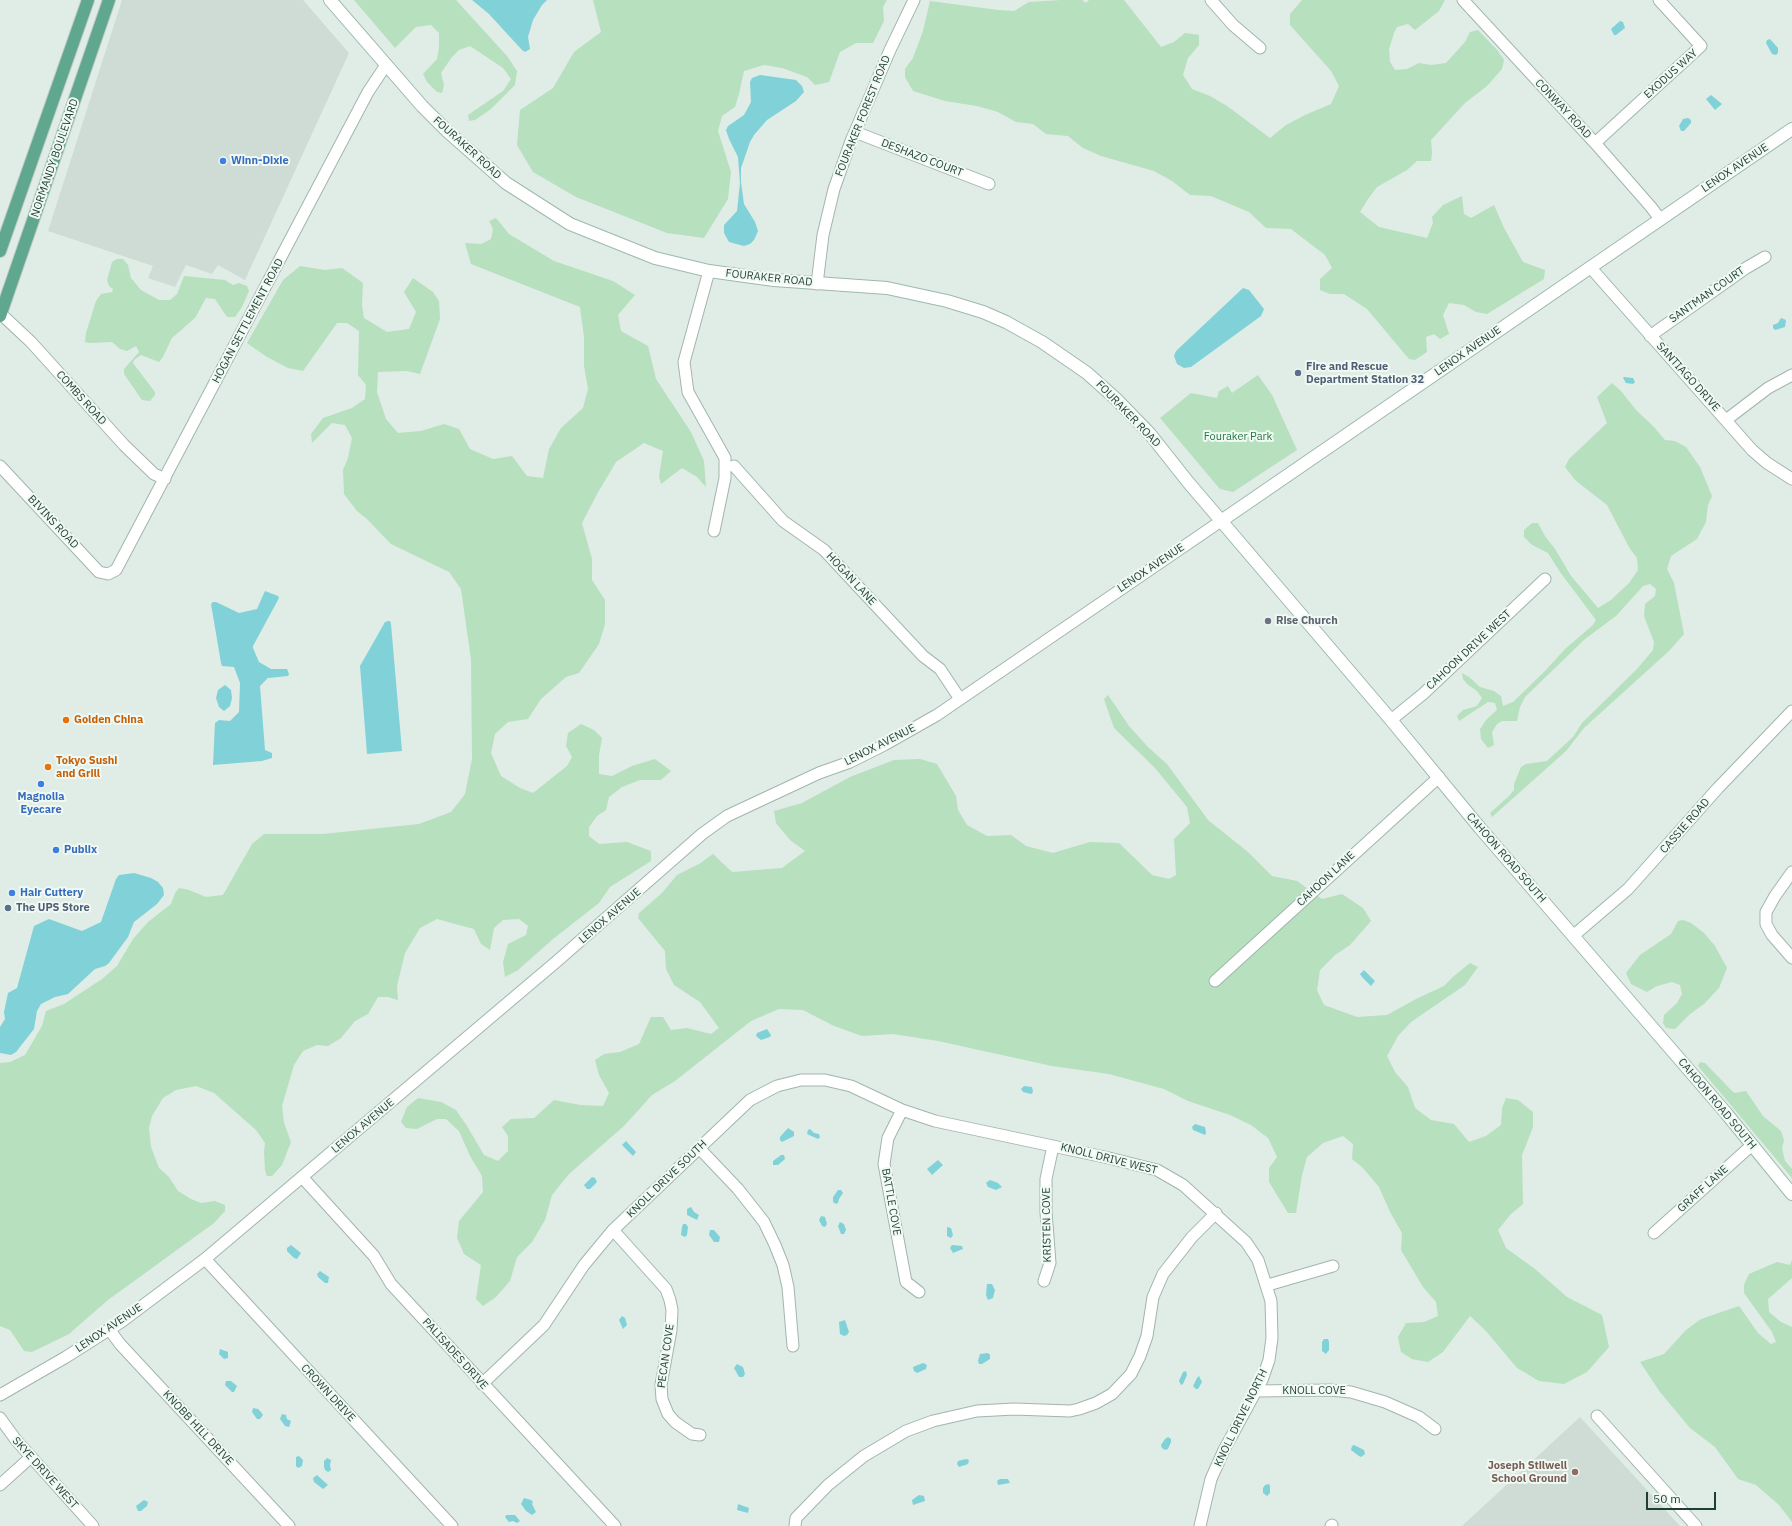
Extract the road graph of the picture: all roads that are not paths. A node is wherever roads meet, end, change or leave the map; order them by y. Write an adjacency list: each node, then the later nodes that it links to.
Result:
1 (88, 0): 15 (main road, NORMANDY BOULEVARD)
2 (109, 0): 20 (main road, NORMANDY BOULEVARD)
3 (330, 0): 9 (main road, FOURAKER ROAD)
4 (914, 0): 11 (street, FOURAKER FOREST ROAD)
5 (1211, 0): 8 (street)
6 (1463, 0): 12 (street, CONWAY ROAD)
7 (1659, 0): 12 (street, EXODUS WAY)
8 (1260, 48)
9 (386, 65): 18 (main road, FOURAKER ROAD); 26 (street, HOGAN SETTLEMENT ROAD)
10 (1792, 129): 14 (main road, LENOX AVENUE)
11 (854, 132): 13 (street, DESHAZO COURT); 19 (street, FOURAKER FOREST ROAD)
12 (1595, 144): 14 (street, CONWAY ROAD)
13 (989, 184)
14 (1660, 219): 17 (main road, LENOX AVENUE)
15 (0, 252)
16 (1765, 257): 21 (street, SANTMAN COURT)
17 (1590, 267): 21 (street, SANTIAGO DRIVE); 28 (main road, LENOX AVENUE)
18 (709, 271): 19 (main road, FOURAKER ROAD); 29 (street)
19 (818, 284): 28 (main road, FOURAKER ROAD)
20 (0, 314): 26 (street, COMBS ROAD)
21 (1650, 336): 23 (street, SANTIAGO DRIVE)
22 (1792, 375): 23 (street)
23 (1726, 420): 27 (street, SANTIAGO DRIVE)
24 (0, 466): 30 (street, BIVINS ROAD)
25 (734, 466): 32 (street, HOGAN LANE)
26 (165, 479): 30 (street, HOGAN SETTLEMENT ROAD)
27 (1792, 479)
28 (1222, 521): 32 (street, LENOX AVENUE); 34 (main road, CAHOON ROAD SOUTH)
29 (714, 531)
30 (108, 574)
31 (1545, 579): 34 (street, CAHOON DRIVE WEST)
32 (960, 699): 44 (street, LENOX AVENUE)
33 (1792, 711): 37 (street, CASSIE ROAD)
34 (1391, 720): 35 (main road, CAHOON ROAD SOUTH)
35 (1439, 777): 37 (main road, CAHOON ROAD SOUTH); 39 (street, CAHOON LANE)
36 (1792, 872): 38 (street)
37 (1574, 936): 41 (main road, CAHOON ROAD SOUTH)
38 (1792, 958)
39 (1215, 982)
40 (902, 1110): 42 (street, KNOLL DRIVE WEST); 43 (street, KNOLL DRIVE SOUTH); 53 (street, BATTLE COVE)
41 (1752, 1145): 45 (main road, CAHOON ROAD SOUTH); 48 (street, GRAFF LANE)
42 (1053, 1146): 46 (street, KNOLL DRIVE WEST); 51 (street, KRISTEN COVE)
43 (699, 1148): 47 (street, KNOLL DRIVE SOUTH); 55 (street)
44 (302, 1177): 49 (street, LENOX AVENUE); 56 (street, PALISADES DRIVE)
45 (1792, 1194)
46 (1216, 1213): 52 (street, KNOLL DRIVE WEST); 69 (street)
47 (613, 1230): 56 (street, KNOLL DRIVE SOUTH); 62 (street, PECAN COVE)
48 (1654, 1233)
49 (205, 1259): 54 (street, LENOX AVENUE); 67 (street, CROWN DRIVE)
50 (1333, 1266): 52 (street)
51 (1044, 1281)
52 (1268, 1285): 57 (street, KNOLL DRIVE NORTH)
53 (919, 1292)
54 (109, 1329): 58 (street, LENOX AVENUE); 66 (street, KNOBB HILL DRIVE)
55 (793, 1346)
56 (482, 1384): 68 (street, PALISADES DRIVE)
57 (1256, 1391): 61 (street, KNOLL COVE); 70 (street, KNOLL DRIVE NORTH)
58 (0, 1395)
59 (1597, 1416): 71 (street)
60 (0, 1418): 63 (street, SKYE DRIVE WEST)
61 (1435, 1429)
62 (700, 1435)
63 (31, 1457): 64 (street); 65 (street, SKYE DRIVE WEST)
64 (0, 1485)
65 (93, 1526)
66 (289, 1526)
67 (452, 1526)
68 (615, 1526)
69 (795, 1526)
70 (1200, 1526)
71 (1696, 1526)

